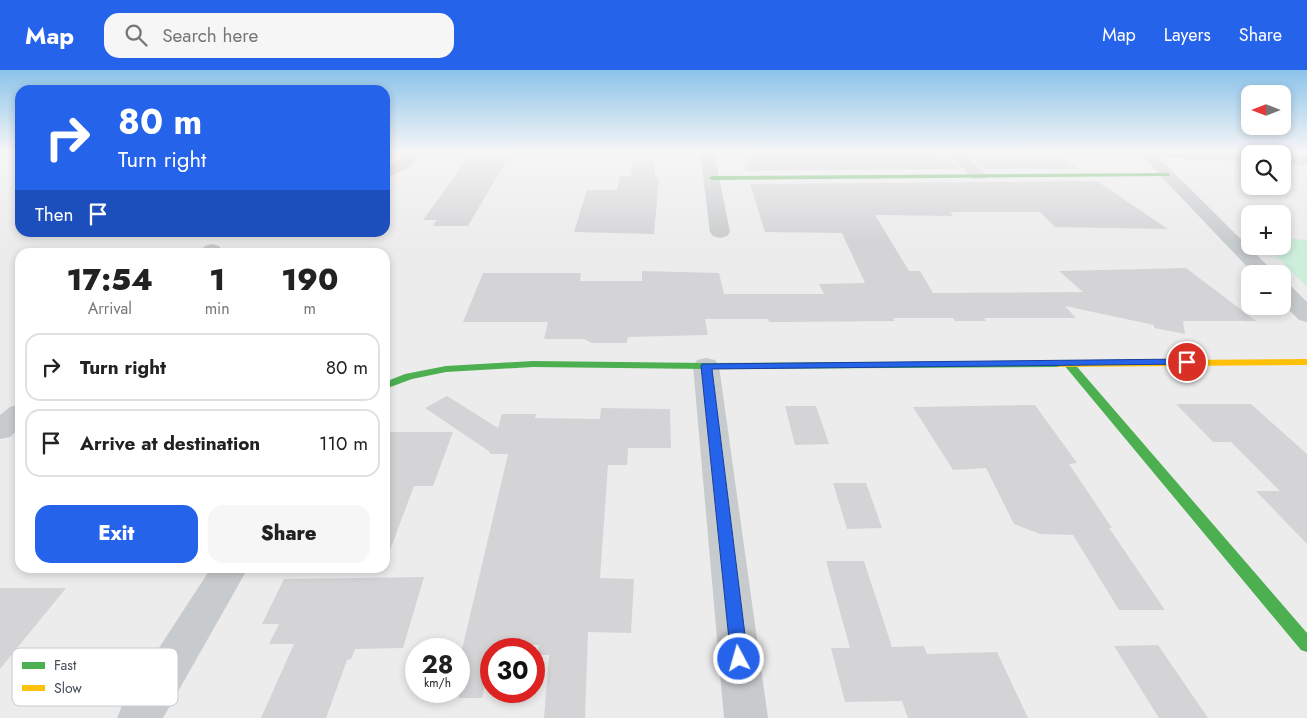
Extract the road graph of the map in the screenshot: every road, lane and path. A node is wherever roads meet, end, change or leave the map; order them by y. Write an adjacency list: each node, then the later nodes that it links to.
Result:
1 (713, 182): 3 (street)
2 (1175, 182): 4 (street)
3 (720, 232)
4 (1257, 265)
5 (1291, 299): 6 (street)
6 (1307, 314)
7 (1307, 362): 8 (street)
8 (1068, 363): 9 (street); 14 (street)
9 (706, 366): 10 (street); 18 (street)
10 (390, 384)
11 (15, 417): 12 (street)
12 (0, 430)
13 (227, 573): 15 (street)
14 (1307, 645)
15 (178, 654)
16 (146, 706): 17 (street)
17 (139, 718)
18 (746, 718)

